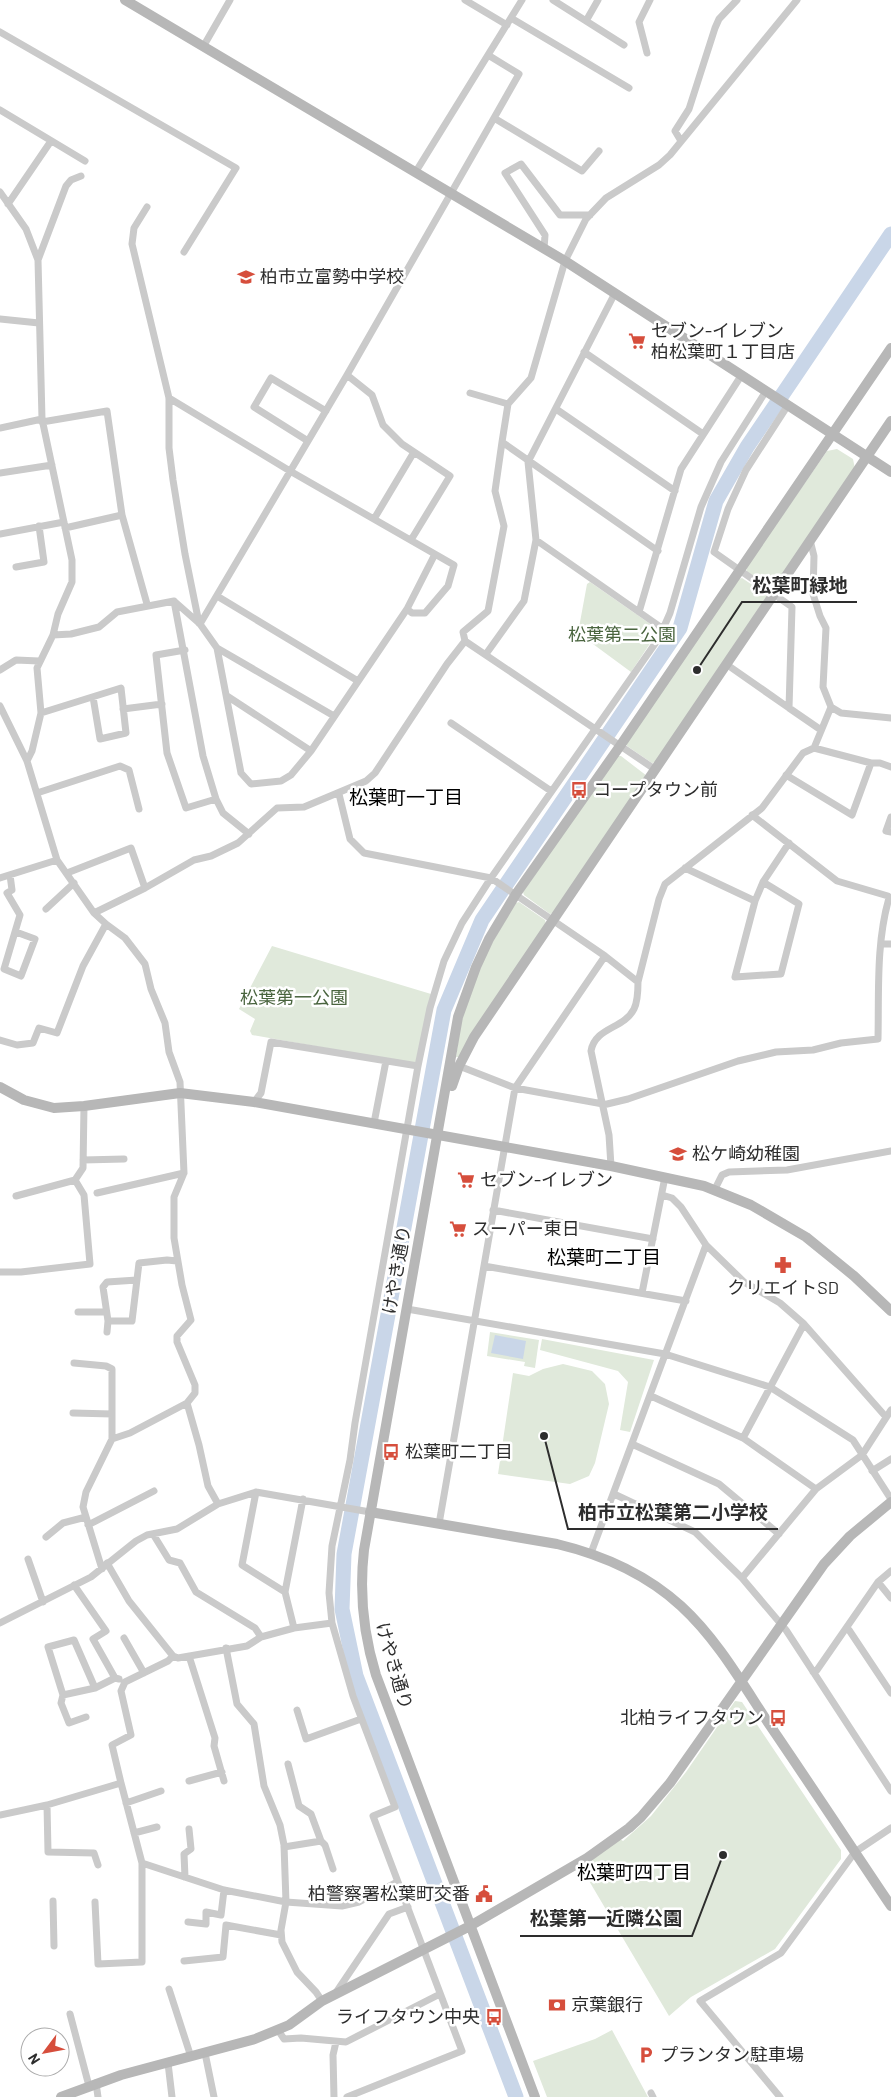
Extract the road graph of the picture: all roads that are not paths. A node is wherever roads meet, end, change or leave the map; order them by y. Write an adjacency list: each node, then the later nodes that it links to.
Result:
1 (125, 0): 15 (street)
2 (230, 0): 15 (street)
3 (465, 0): 12 (street)
4 (522, 0): 10 (street)
5 (553, 0): 11 (street)
6 (598, 0): 11 (street)
7 (650, 0): 16 (street)
8 (737, 0): 22 (street)
9 (797, 0): 22 (street)
10 (511, 18): 12 (street); 18 (street)
11 (586, 21): 14 (street)
12 (507, 25): 17 (street)
13 (0, 32): 33 (street)
14 (624, 45)
15 (203, 46): 25 (street)
16 (647, 53)
17 (488, 54): 20 (street); 25 (street)
18 (629, 88)
19 (0, 110): 21 (street)
20 (494, 118): 23 (street); 28 (street)
21 (50, 141): 24 (street); 29 (street)
22 (681, 141): 31 (street)
23 (599, 151)
24 (85, 162)
25 (415, 173): 28 (street)
26 (81, 176): 34 (street)
27 (0, 192): 29 (street)
28 (451, 194): 32 (street); 41 (street)
29 (8, 204): 34 (street)
30 (147, 206): 45 (street)
31 (590, 215): 32 (street); 35 (street)
32 (544, 249): 35 (street)
33 (184, 252)
34 (38, 260): 38 (street)
35 (565, 261): 36 (street); 46 (street)
36 (615, 293): 40 (street); 42 (street)
37 (0, 319): 38 (street)
38 (39, 323): 50 (street)
39 (891, 348): 54 (street)
40 (584, 352): 48 (street); 53 (street)
41 (347, 375): 49 (street); 57 (street)
42 (741, 376): 44 (street); 53 (street)
43 (470, 393): 46 (street)
44 (769, 393): 47 (street); 84 (street)
45 (169, 398): 62 (street); 83 (street)
46 (508, 404): 56 (street)
47 (786, 404): 54 (street); 76 (street)
48 (556, 409): 59 (street); 64 (street)
49 (326, 411): 55 (street); 55 (street)
50 (42, 420): 52 (street); 60 (street); 65 (street)
51 (891, 421): 58 (street)
52 (0, 428)
53 (703, 434): 64 (street)
54 (833, 434): 58 (street); 76 (street)
55 (308, 441): 62 (street)
56 (502, 442): 59 (street); 86 (street)
57 (414, 452): 66 (street); 70 (street)
58 (867, 456): 61 (street); 72 (street)
59 (528, 462): 71 (street); 73 (street)
60 (52, 465): 63 (street); 67 (street)
61 (889, 467)
62 (290, 471): 66 (street); 78 (street)
63 (0, 473)
64 (675, 491): 73 (street)
65 (122, 515): 67 (street); 80 (street)
66 (374, 519): 70 (street)
67 (64, 525): 68 (street); 85 (street)
68 (39, 526): 69 (street); 75 (street)
69 (0, 534)
70 (411, 540): 74 (street)
71 (536, 540): 82 (street); 89 (street)
72 (810, 540): 77 (street); 98 (street)
73 (658, 551): 82 (street)
74 (435, 554): 81 (street); 81 (street)
75 (16, 567)
76 (740, 570): 77 (street); 107 (street)
77 (774, 594): 91 (street); 99 (street)
78 (217, 596): 83 (street); 93 (street)
79 (174, 601): 80 (street); 83 (street); 88 (street)
80 (148, 604): 85 (street)
81 (407, 609): 93 (street)
82 (639, 612): 84 (street)
83 (200, 623): 87 (street)
84 (662, 628): 105 (street)
85 (53, 635): 90 (street)
86 (465, 640): 89 (street); 117 (street)
87 (217, 648): 94 (street); 102 (street)
88 (185, 650): 96 (street); 118 (street)
89 (486, 654): 105 (street)
90 (39, 661): 92 (street); 101 (street)
91 (726, 664): 99 (street); 113 (street)
92 (0, 670)
93 (358, 681): 102 (street)
94 (226, 696): 109 (street); 109 (street)
95 (93, 697): 100 (street); 100 (street); 101 (street)
96 (162, 704): 100 (street); 118 (street)
97 (0, 706): 110 (street)
98 (830, 707): 103 (street); 106 (street)
99 (789, 708): 106 (street)
100 (123, 709)
101 (41, 713): 110 (street)
102 (334, 716): 109 (street)
103 (891, 718)
104 (451, 723): 115 (street)
105 (597, 730): 107 (street); 115 (street)
106 (821, 730): 108 (street)
107 (617, 743): 113 (street); 134 (street)
108 (814, 748): 111 (street); 114 (street)
109 (311, 751)
110 (27, 761): 116 (street)
111 (871, 763): 112 (street); 114 (street)
112 (891, 767)
113 (656, 770): 139 (street)
114 (786, 775): 120 (street)
115 (551, 791): 130 (street)
116 (37, 793): 119 (street); 125 (street)
117 (339, 794): 123 (street); 130 (street)
118 (216, 799): 123 (street)
119 (139, 809)
120 (752, 815): 124 (street); 126 (street)
121 (891, 817): 122 (street)
122 (891, 832)
123 (249, 834): 133 (street)
124 (789, 843): 131 (street); 135 (street)
125 (57, 860): 127 (street); 128 (street)
126 (685, 868): 136 (street); 145 (street)
127 (67, 872): 132 (street); 133 (street)
128 (10, 875): 129 (street); 141 (street)
129 (0, 878)
130 (493, 879): 134 (street); 148 (street)
131 (763, 882): 136 (street); 136 (street)
132 (74, 883): 137 (street); 138 (street)
133 (145, 888): 138 (street)
134 (512, 892): 139 (street); 158 (street)
135 (890, 899): 142 (street)
136 (755, 902)
137 (46, 909)
138 (94, 913): 140 (street)
139 (552, 920): 144 (street); 149 (street)
140 (106, 924): 146 (street); 152 (street)
141 (16, 932): 141 (street)
142 (882, 944): 143 (street); 154 (street)
143 (891, 944)
144 (605, 956): 145 (street); 151 (street)
145 (638, 982): 154 (street)
146 (0, 1040)
147 (386, 1061): 148 (street); 153 (street); 156 (street)
148 (418, 1066): 157 (street)
149 (459, 1066): 151 (street); 158 (street)
150 (0, 1087): 155 (street)
151 (515, 1088): 154 (street); 159 (street)
152 (180, 1093): 153 (street); 155 (street); 164 (street)
153 (254, 1102): 156 (street)
154 (603, 1105): 163 (street)
155 (84, 1106): 162 (street)
156 (374, 1123): 157 (street)
157 (409, 1130): 158 (street); 210 (street)
158 (438, 1135): 159 (street); 180 (street, けやき通り)
159 (505, 1147): 163 (street); 171 (street)
160 (891, 1151): 167 (street)
161 (124, 1159): 162 (street)
162 (83, 1160): 166 (street)
163 (611, 1166): 165 (street)
164 (184, 1173): 168 (street); 174 (street)
165 (665, 1177): 167 (street); 169 (street)
166 (75, 1180): 170 (street); 176 (street)
167 (715, 1189): 181 (street)
168 (97, 1192)
169 (662, 1195): 172 (street); 173 (street)
170 (16, 1196)
171 (492, 1210): 172 (street); 175 (street)
172 (653, 1239): 178 (street)
173 (706, 1245): 179 (street); 186 (street)
174 (177, 1261): 177 (street); 192 (street)
175 (484, 1266): 178 (street); 185 (street)
176 (0, 1272)
177 (137, 1280): 183 (street); 184 (street)
178 (642, 1293): 179 (street)
179 (686, 1301): 188 (street)
180 (407, 1309): 185 (street); 211 (street, けやき通り)
181 (891, 1311)
182 (78, 1312): 183 (street)
183 (106, 1312): 184 (street)
184 (108, 1321): 187 (street)
185 (474, 1321): 188 (street); 213 (street)
186 (804, 1324): 190 (street); 196 (street)
187 (106, 1332)
188 (666, 1354): 190 (street); 191 (street)
189 (74, 1363): 195 (street)
190 (770, 1387): 197 (street); 200 (street)
191 (651, 1396): 197 (street); 199 (street)
192 (187, 1403): 198 (street); 209 (street)
193 (891, 1410): 196 (street)
194 (73, 1413): 195 (street)
195 (112, 1414): 198 (street)
196 (886, 1417): 200 (street)
197 (743, 1438): 203 (street)
198 (112, 1439): 212 (street)
199 (632, 1444): 206 (street); 216 (street)
200 (862, 1455): 202 (street); 203 (street)
201 (891, 1459): 202 (street)
202 (872, 1471): 208 (street)
203 (816, 1489): 216 (street)
204 (154, 1490): 214 (street)
205 (256, 1492): 207 (street); 209 (street); 225 (street)
206 (614, 1494): 218 (street); 222 (street)
207 (303, 1500): 210 (street); 225 (street)
208 (891, 1501): 230 (street)
209 (218, 1504): 215 (street)
210 (343, 1507): 211 (street); 229 (street)
211 (366, 1511): 213 (street); 278 (street, けやき通り)
212 (86, 1517): 214 (street); 217 (street)
213 (438, 1524): 218 (street)
214 (88, 1525): 220 (street)
215 (153, 1534): 220 (street); 233 (street)
216 (779, 1534): 222 (street)
217 (46, 1537)
218 (591, 1553): 241 (street)
219 (28, 1559): 227 (street)
220 (105, 1566): 224 (street); 236 (street)
221 (891, 1570): 223 (street)
222 (742, 1578): 230 (street)
223 (878, 1582): 226 (street); 232 (street)
224 (74, 1585): 227 (street); 240 (street)
225 (285, 1592): 231 (street)
226 (891, 1598)
227 (43, 1602): 228 (street)
228 (0, 1623)
229 (332, 1623): 231 (street); 248 (street)
230 (781, 1625): 238 (street); 241 (street)
231 (294, 1628): 233 (street)
232 (846, 1629): 238 (street); 244 (street)
233 (261, 1637): 235 (street)
234 (124, 1638): 239 (street)
235 (226, 1648): 237 (street); 264 (street)
236 (173, 1656): 237 (street); 239 (street)
237 (189, 1656): 250 (street)
238 (813, 1672): 254 (street)
239 (144, 1673): 242 (street)
240 (116, 1678): 242 (street); 243 (street)
241 (741, 1681): 265 (street); 278 (street)
242 (125, 1682): 253 (street)
243 (95, 1688): 245 (street); 245 (street)
244 (891, 1693)
245 (63, 1695): 247 (street)
246 (297, 1710): 248 (street)
247 (86, 1717)
248 (362, 1719): 270 (street)
249 (288, 1764): 263 (street)
250 (222, 1772): 251 (street); 252 (street)
251 (189, 1781)
252 (224, 1781)
253 (121, 1783): 256 (street); 257 (street)
254 (891, 1790)
255 (162, 1791): 256 (street)
256 (126, 1803): 262 (street)
257 (47, 1805): 258 (street); 267 (street)
258 (0, 1815)
259 (157, 1827): 262 (street)
260 (891, 1828): 265 (street)
261 (189, 1829): 269 (street)
262 (134, 1833): 266 (street)
263 (321, 1841): 264 (street); 268 (street)
264 (284, 1847): 274 (street)
265 (855, 1852): 275 (street); 301 (street)
266 (142, 1863): 269 (street); 273 (street)
267 (98, 1865)
268 (333, 1869)
269 (185, 1877): 271 (street)
270 (397, 1882): 274 (street); 276 (street)
271 (224, 1890): 274 (street); 277 (street)
272 (53, 1901): 280 (street)
273 (95, 1902)
274 (286, 1902): 279 (street)
275 (891, 1906)
276 (408, 1907): 281 (street); 284 (street)
277 (188, 1922)
278 (470, 1926): 281 (street); 300 (street, けやき通り)
279 (282, 1934): 282 (street); 286 (street)
280 (54, 1946)
281 (424, 1950): 284 (street); 285 (street)
282 (184, 1961)
283 (169, 1990): 291 (street)
284 (335, 1994): 286 (street)
285 (440, 1994): 289 (street); 299 (street)
286 (322, 2001): 288 (street)
287 (70, 2014): 293 (street)
288 (278, 2030): 289 (street); 290 (street)
289 (336, 2042): 298 (street)
290 (205, 2053): 291 (street); 297 (street)
291 (190, 2057): 292 (street)
292 (168, 2063): 293 (street); 296 (street)
293 (92, 2084): 294 (street); 295 (street)
294 (61, 2097)
295 (98, 2097)
296 (172, 2097)
297 (214, 2097)
298 (334, 2097)
299 (347, 2097)
300 (535, 2097)
301 (780, 2097)

